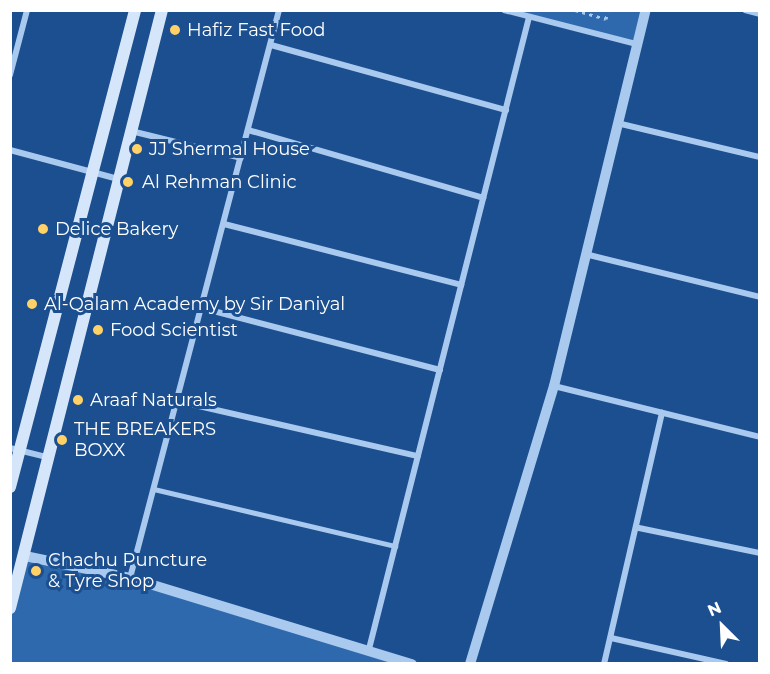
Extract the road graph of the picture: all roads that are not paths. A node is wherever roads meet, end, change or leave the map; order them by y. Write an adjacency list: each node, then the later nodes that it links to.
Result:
1 (27, 10): 12 (street)
2 (135, 10): 21 (main road)
3 (162, 10): 17 (main road)
4 (279, 10): 11 (street)
5 (504, 10): 9 (street)
6 (646, 10): 10 (street)
7 (745, 10): 8 (street)
8 (759, 14)
9 (529, 18): 10 (street); 14 (street)
10 (636, 44): 15 (street)
11 (271, 45): 14 (street); 16 (street)
12 (13, 51): 13 (street)
13 (10, 75)
14 (506, 110): 23 (street)
15 (615, 122): 19 (street); 25 (street)
16 (248, 130): 20 (street); 23 (street)
17 (130, 131): 20 (street); 22 (main road)
18 (10, 150): 21 (street)
19 (759, 157)
20 (241, 158): 24 (street)
21 (92, 172): 22 (street); 34 (main road)
22 (118, 179): 36 (main road)
23 (483, 198): 26 (street)
24 (224, 224): 26 (street); 28 (street)
25 (585, 254): 27 (street); 30 (street)
26 (461, 285): 29 (street)
27 (759, 297)
28 (202, 308): 29 (street); 31 (street)
29 (440, 370): 35 (street)
30 (554, 386): 32 (street); 48 (street)
31 (177, 401): 35 (street); 38 (street)
32 (662, 413): 33 (street); 39 (street)
33 (759, 437)
34 (15, 449): 36 (street); 37 (main road)
35 (418, 456): 40 (street)
36 (45, 457): 42 (main road)
37 (10, 487)
38 (154, 489): 40 (lane); 43 (street)
39 (639, 528): 41 (street); 45 (street)
40 (395, 546): 46 (street)
41 (759, 553)
42 (25, 556): 43 (street); 44 (main road)
43 (130, 578): 46 (street)
44 (10, 608)
45 (611, 638): 49 (street); 50 (street)
46 (369, 649): 47 (street)
47 (412, 663)
48 (470, 663)
49 (604, 663)
50 (726, 663)

